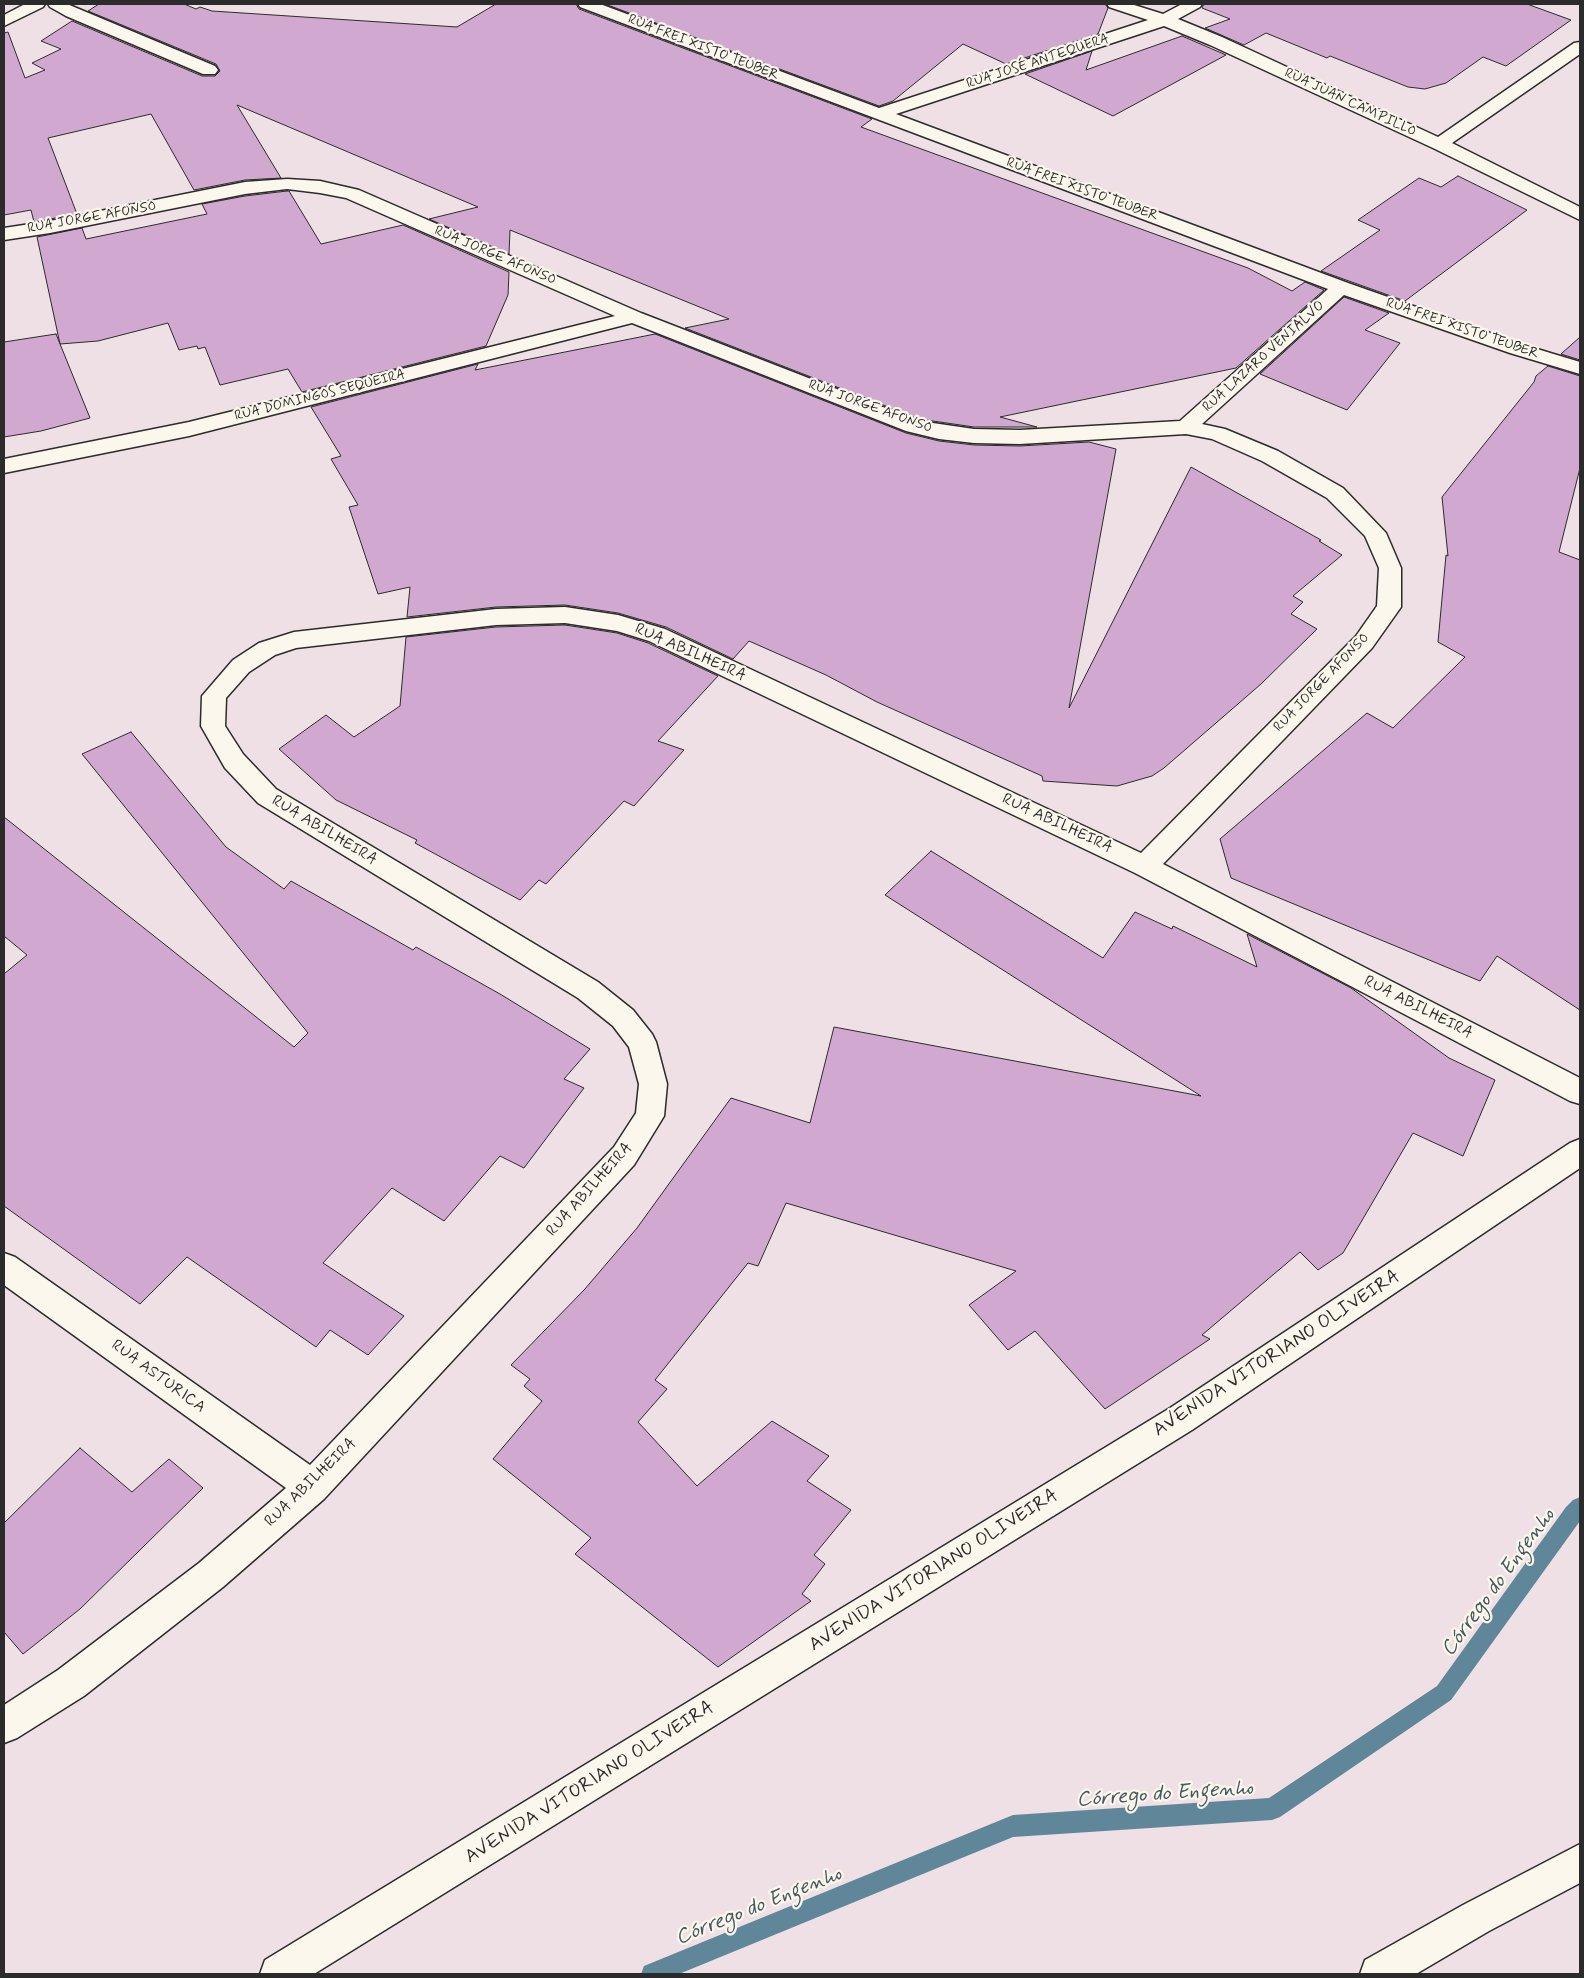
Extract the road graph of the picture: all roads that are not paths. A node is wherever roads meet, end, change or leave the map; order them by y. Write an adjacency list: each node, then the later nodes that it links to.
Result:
1 (37, 4): 7 (street)
2 (56, 4): 9 (street)
3 (586, 4): 10 (street, RUA FREI XISTO TEUBER)
4 (1115, 4): 6 (street, RUA JUAN CAMPILLO)
5 (1194, 4): 6 (street, RUA JOSÉ ANTEQUERA)
6 (1165, 20): 10 (street, RUA JOSÉ ANTEQUERA); 11 (street, RUA JUAN CAMPILLO)
7 (4, 21)
8 (1580, 46): 11 (street)
9 (209, 70)
10 (878, 114): 14 (street, RUA FREI XISTO TEUBER)
11 (1439, 144): 12 (street, RUA JUAN CAMPILLO)
12 (1580, 214)
13 (4, 234): 15 (street, RUA JORGE AFONSO)
14 (1342, 287): 16 (street, RUA FREI XISTO TEUBER); 17 (street, RUA LAZARO VENIALVO)
15 (634, 317): 17 (street, RUA JORGE AFONSO); 18 (street, RUA DOMINGOS SEQUEIRA)
16 (1580, 368)
17 (1186, 428): 19 (street, RUA JORGE AFONSO)
18 (4, 466)
19 (1144, 866): 20 (street, RUA ABILHEIRA); 23 (street, RUA ABILHEIRA)
20 (1580, 1092)
21 (1580, 1152): 26 (street, AVENIDA VITORIANO OLIVEIRA)
22 (4, 1267): 23 (street, RUA ASTURICA)
23 (312, 1487): 24 (street, RUA ABILHEIRA)
24 (4, 1725)
25 (1580, 1863): 27 (street)
26 (279, 1974)
27 (1379, 1974)

